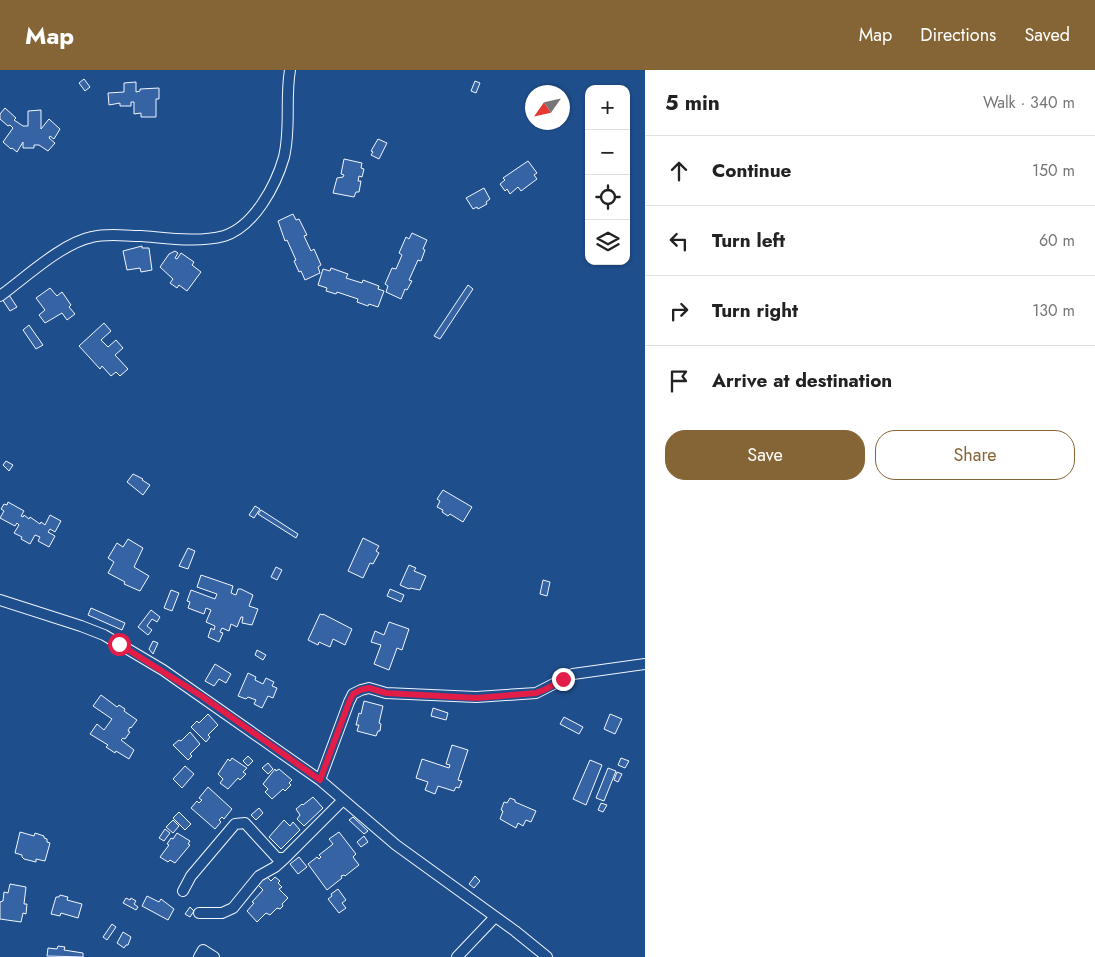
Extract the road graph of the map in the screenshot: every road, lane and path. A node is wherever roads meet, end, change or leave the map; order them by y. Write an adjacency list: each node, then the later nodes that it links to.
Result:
1 (290, 70): 2 (street)
2 (0, 296)
3 (0, 600): 5 (street)
4 (645, 664): 5 (street)
5 (320, 780): 6 (street)
6 (343, 800): 7 (street); 10 (street)
7 (285, 858): 8 (street); 9 (street)
8 (183, 891)
9 (199, 913)
10 (495, 917): 13 (street); 14 (street)
11 (199, 957): 12 (street)
12 (214, 957)
13 (457, 957)
14 (547, 957)

